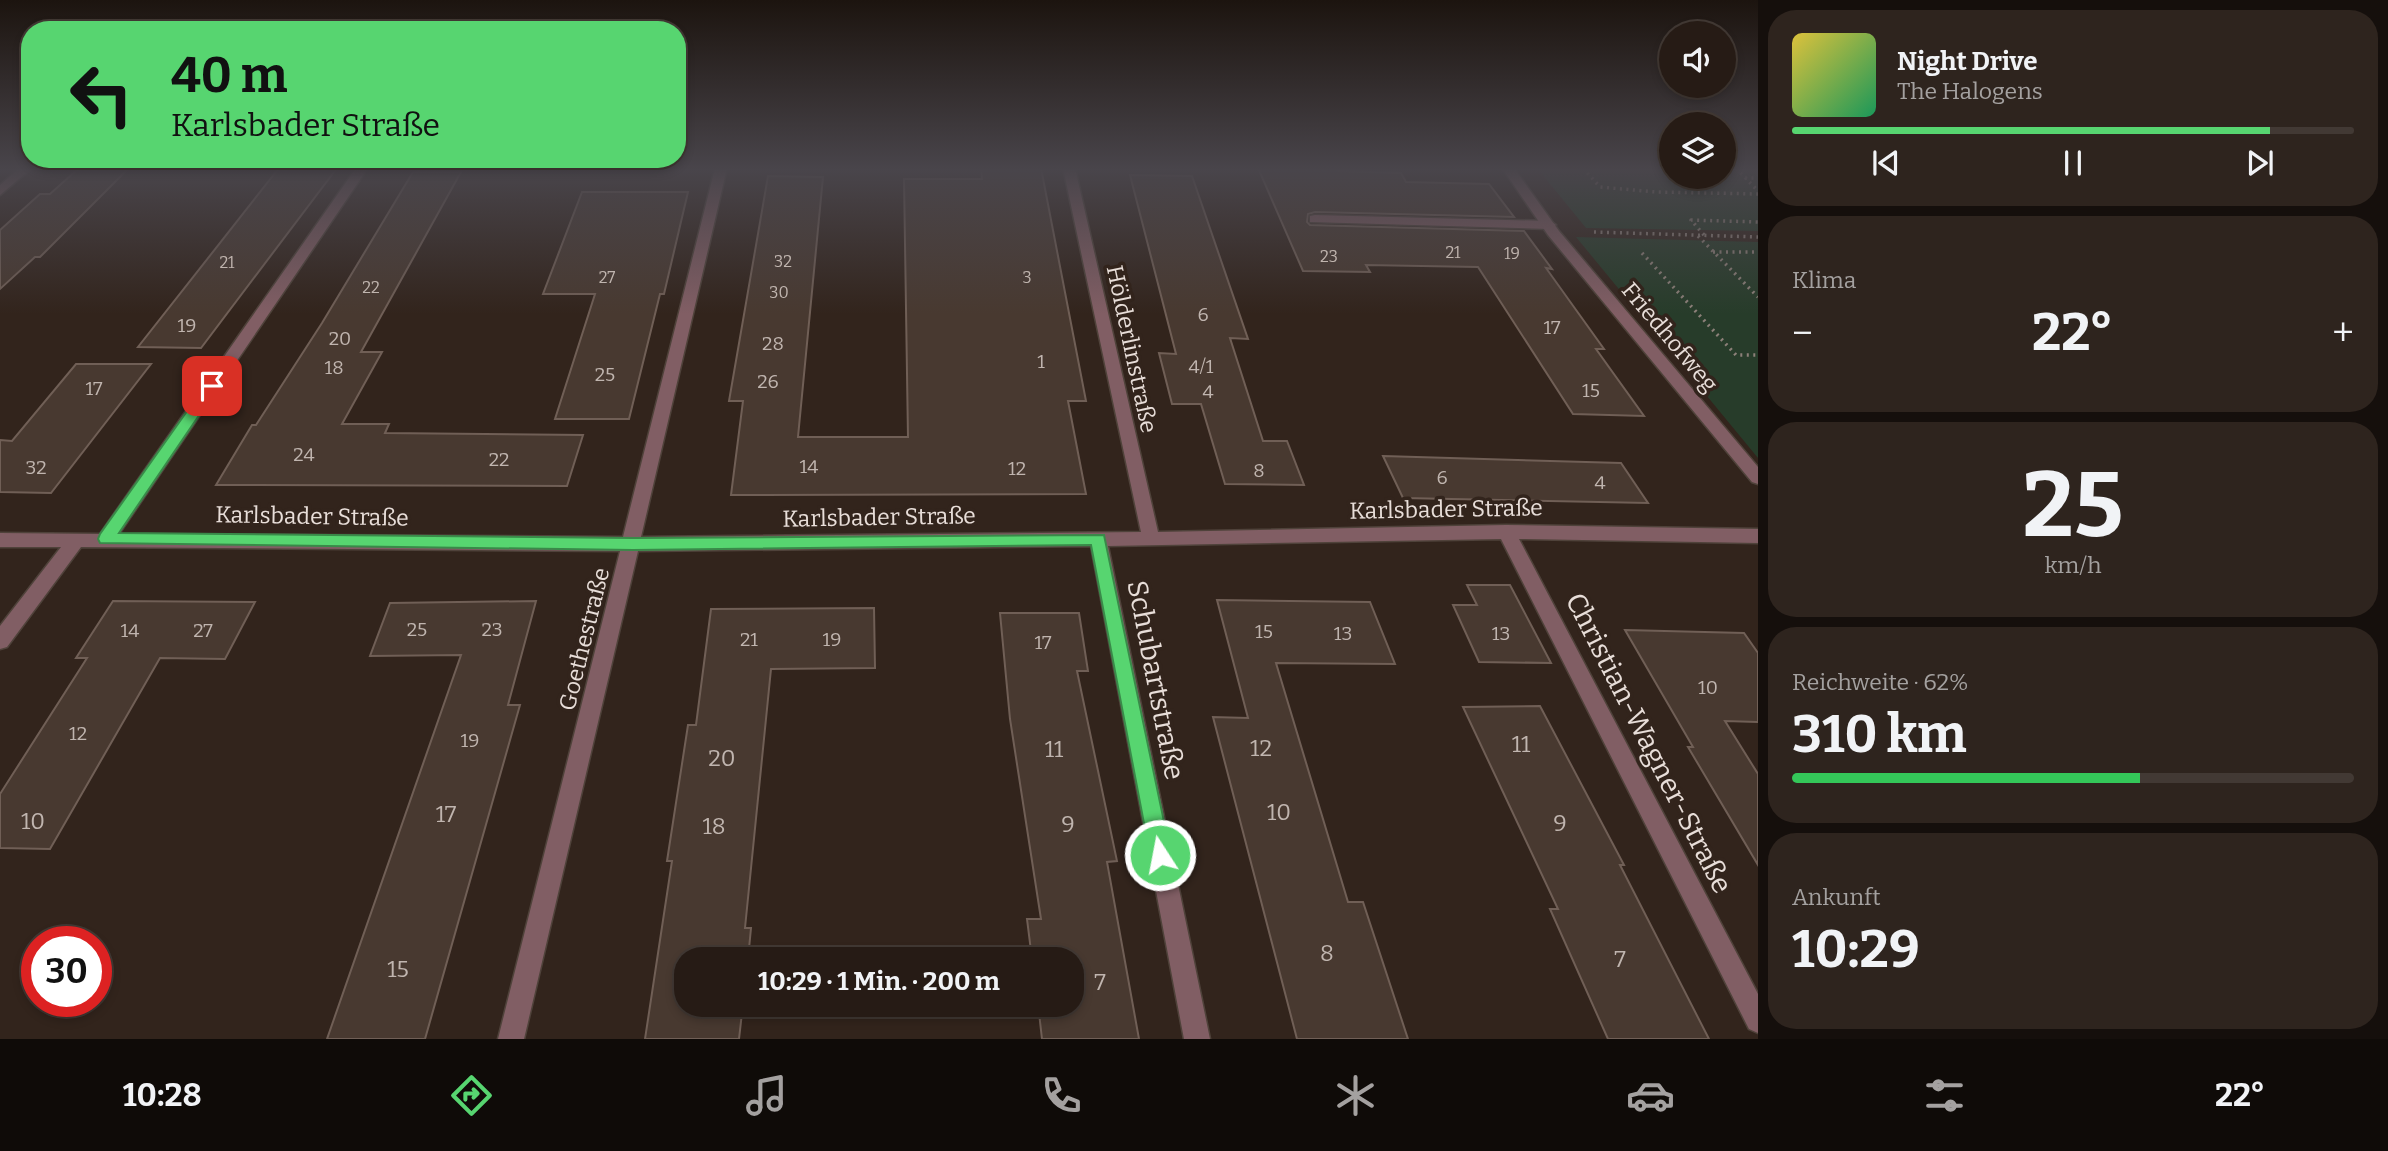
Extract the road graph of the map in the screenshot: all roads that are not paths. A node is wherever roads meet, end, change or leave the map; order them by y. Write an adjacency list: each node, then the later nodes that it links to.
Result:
1 (329, 216): 10 (street)
2 (710, 216): 15 (street, Goethestraße)
3 (1080, 216): 12 (street, Hölderlinstraße)
4 (1543, 216): 6 (street, Friedhofweg)
5 (1315, 219): 6 (street)
6 (1551, 228): 7 (street, Friedhofweg)
7 (1758, 478)
8 (1506, 531): 9 (street, Karlsbader Straße); 12 (street, Karlsbader Straße); 17 (street, Christian-Wagner-Straße)
9 (1758, 536)
10 (106, 539): 14 (street, Karlsbader Straße); 15 (street, Karlsbader Straße)
11 (1098, 539): 12 (street, Karlsbader Straße); 15 (street, Karlsbader Straße); 19 (street, Schubartstraße)
12 (1151, 539)
13 (0, 540): 14 (street, Karlsbader Straße)
14 (77, 540): 16 (street)
15 (633, 544): 18 (street, Goethestraße)
16 (0, 641)
17 (1758, 1020)
18 (511, 1039)
19 (1197, 1039)

